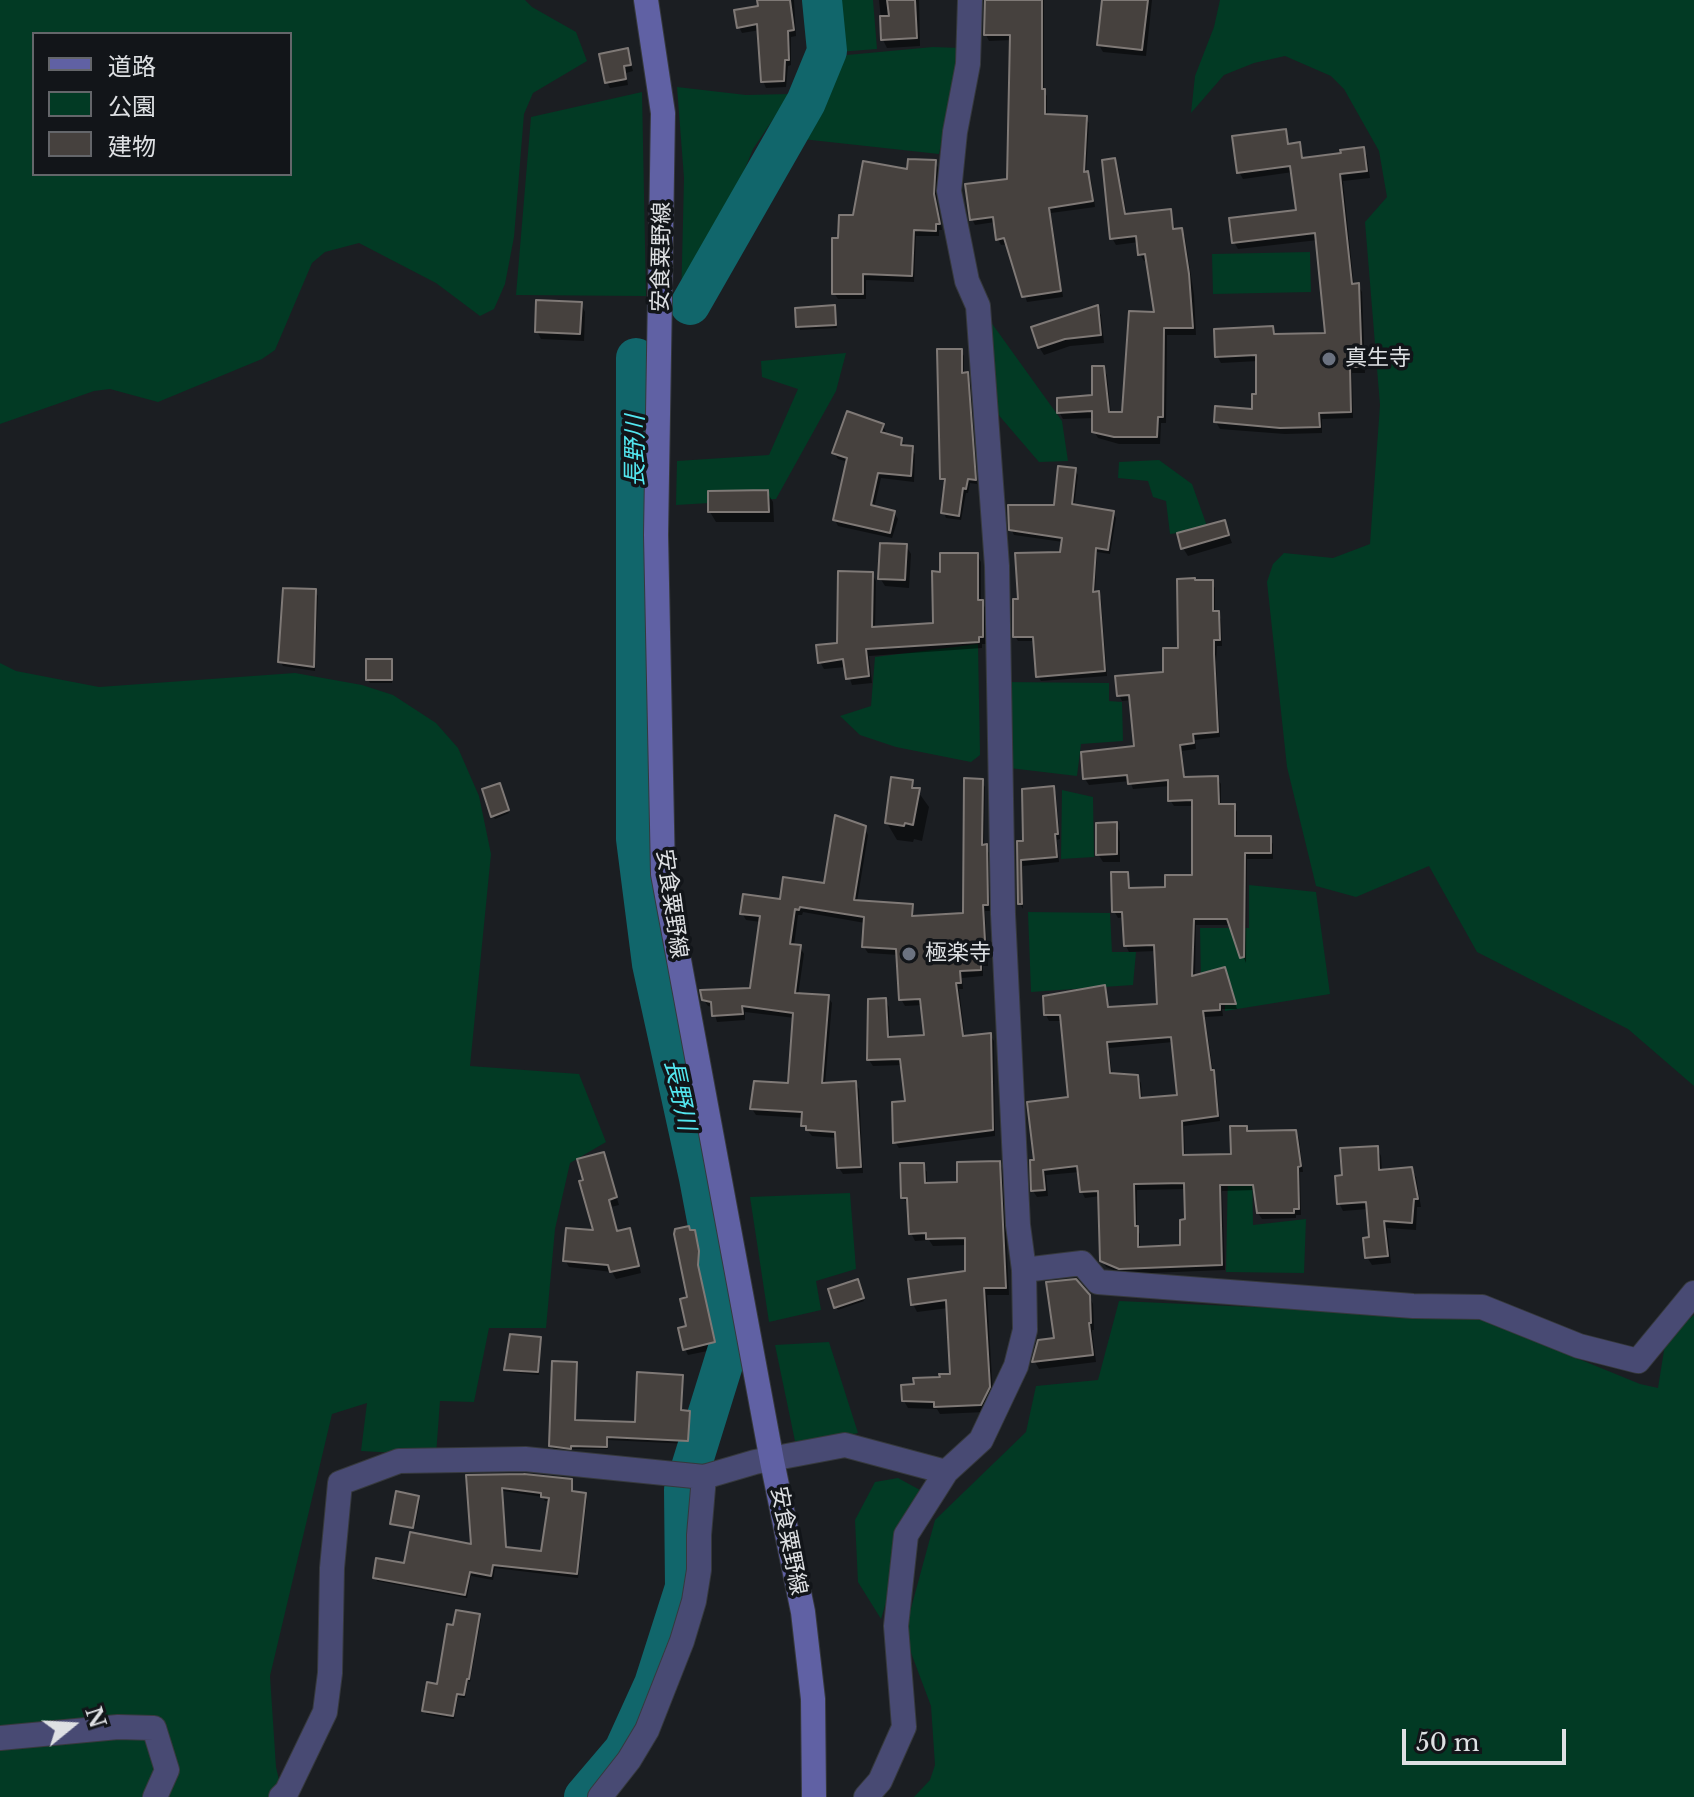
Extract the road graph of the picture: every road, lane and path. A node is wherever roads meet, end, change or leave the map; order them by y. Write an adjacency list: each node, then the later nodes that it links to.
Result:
1 (646, 0): 5 (main road, 安食粟野線)
2 (970, 0): 3 (street)
3 (1024, 1270): 4 (street); 6 (street)
4 (1694, 1293)
5 (772, 1461): 6 (street); 7 (street); 12 (main road, 安食粟野線)
6 (946, 1472): 13 (street)
7 (694, 1475): 10 (street); 11 (street)
8 (0, 1738): 9 (street)
9 (155, 1797)
10 (281, 1797)
11 (600, 1797)
12 (814, 1797)
13 (866, 1797)

